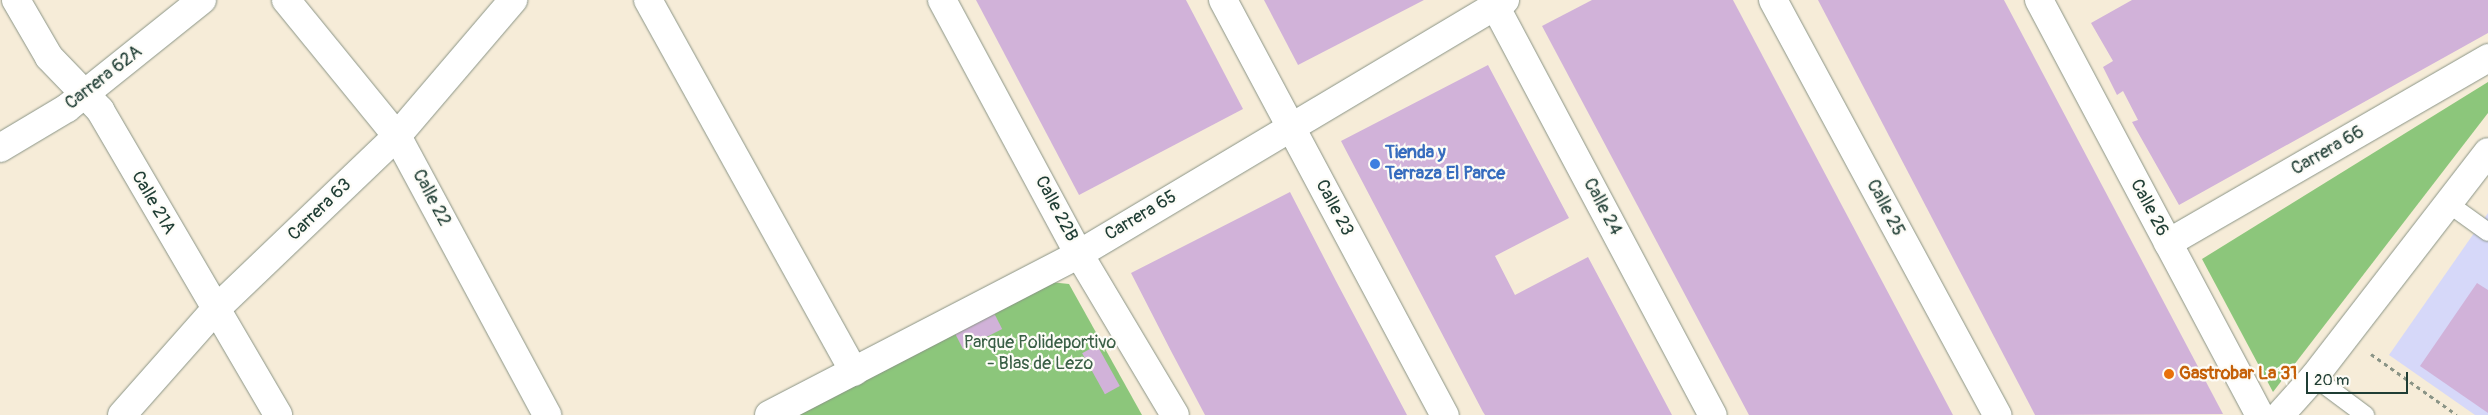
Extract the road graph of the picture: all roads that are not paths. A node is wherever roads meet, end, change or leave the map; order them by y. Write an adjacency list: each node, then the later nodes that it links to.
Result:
1 (16, 0): 12 (street, Calle 21A)
2 (202, 0): 12 (street, Carrera 62A)
3 (286, 0): 14 (street, Calle 22)
4 (513, 0): 14 (street, Carrera 63)
5 (648, 0): 22 (street)
6 (942, 0): 20 (street, Calle 22B)
7 (1224, 0): 13 (street, Calle 23)
8 (1773, 0): 31 (street, Calle 25)
9 (2041, 1): 19 (street, Calle 26)
10 (1497, 2): 13 (street, Carrera 65); 30 (street, Calle 24)
11 (2488, 58): 19 (street, Carrera 66)
12 (83, 93): 15 (street, Carrera 62A); 21 (street, Calle 21A)
13 (1290, 126): 20 (street, Carrera 65); 29 (street, Calle 23)
14 (397, 136): 21 (street, Carrera 63); 26 (street, Calle 22)
15 (0, 148)
16 (2487, 155): 17 (street)
17 (2449, 204): 18 (lane); 23 (street)
18 (2488, 232)
19 (2168, 243): 32 (street, Calle 26)
20 (1080, 254): 22 (street, Carrera 65); 28 (street, Calle 22B)
21 (215, 310): 24 (street, Carrera 63); 25 (street, Calle 21A)
22 (854, 372): 27 (street, Carrera 65)
23 (2314, 377): 33 (street); 34 (lane)
24 (122, 415)
25 (278, 415)
26 (547, 415)
27 (769, 415)
28 (1175, 415)
29 (1444, 415)
30 (1713, 415)
31 (1996, 415)
32 (2260, 415)
33 (2280, 415)
34 (2365, 415)

